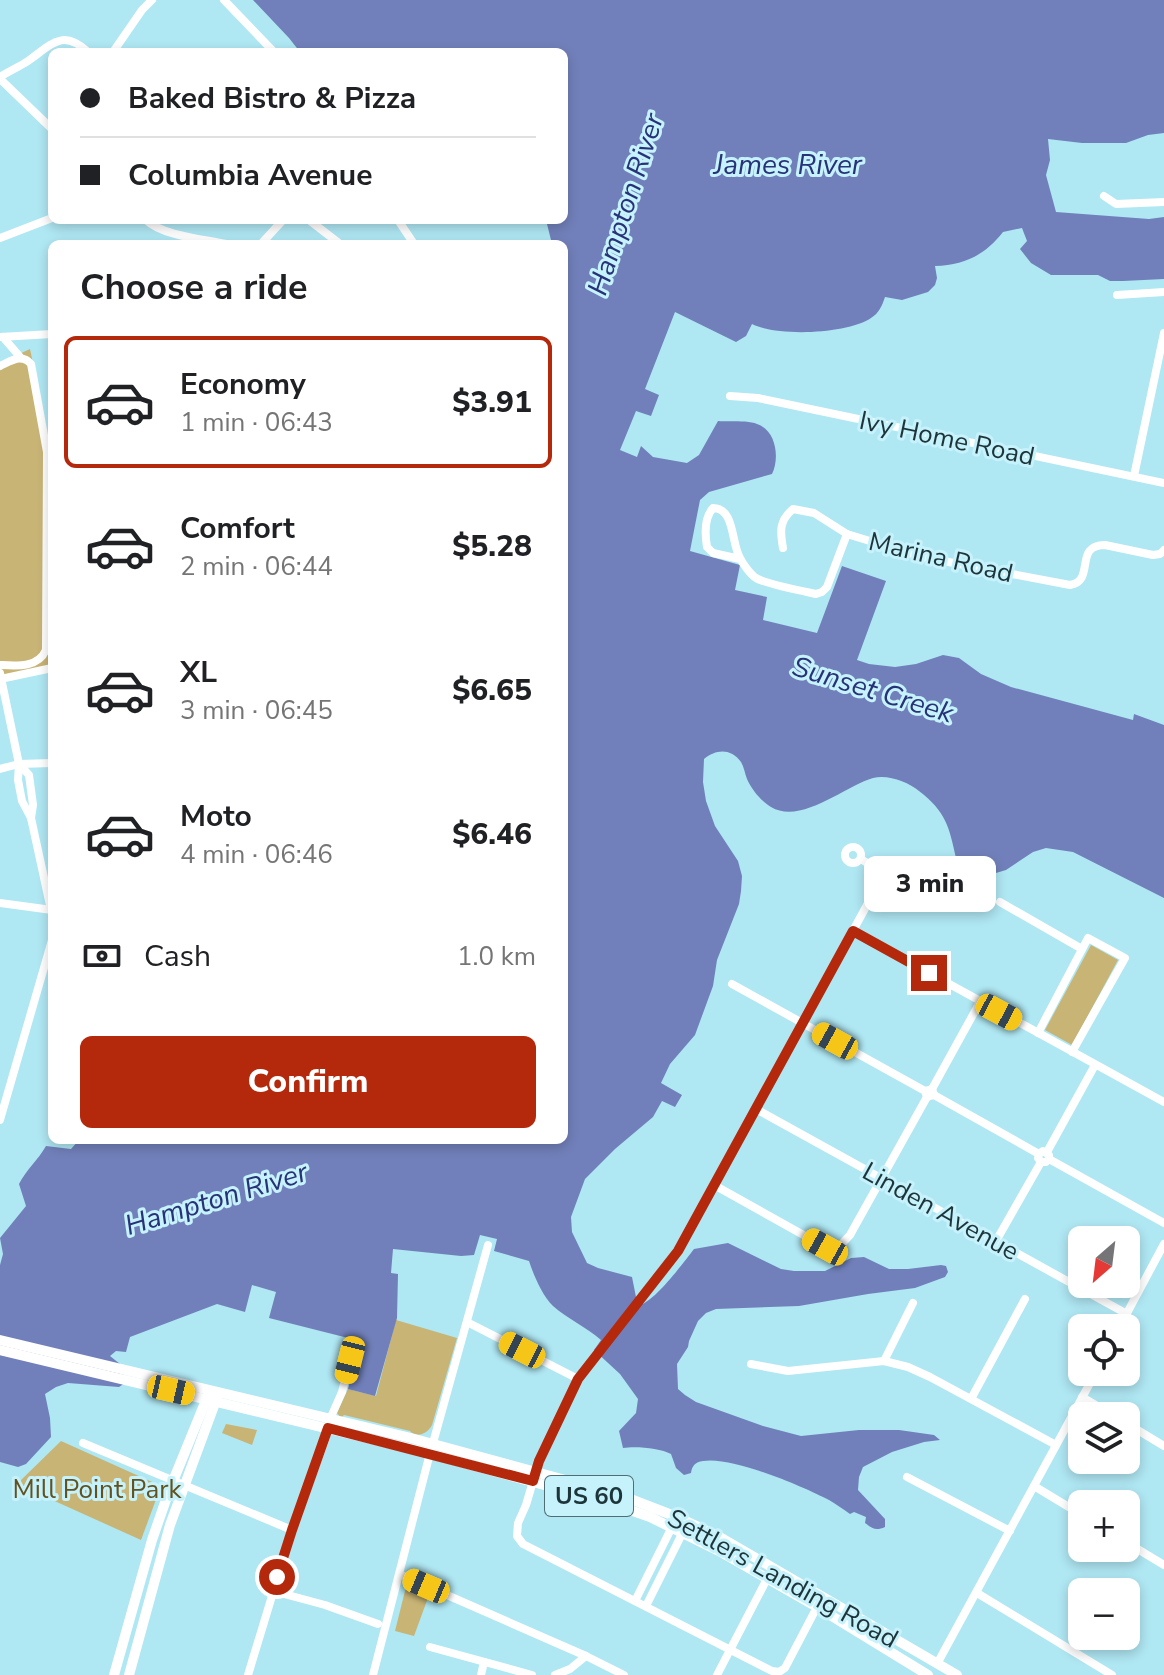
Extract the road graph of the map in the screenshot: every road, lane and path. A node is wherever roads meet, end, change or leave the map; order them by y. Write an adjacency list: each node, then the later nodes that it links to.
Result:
1 (152, 0): 4 (street)
2 (224, 0): 5 (street)
3 (84, 48): 6 (street)
4 (116, 48)
5 (270, 48)
6 (0, 78): 7 (street)
7 (48, 125)
8 (1104, 196): 9 (street)
9 (1164, 202)
10 (48, 220): 14 (street)
11 (150, 224): 15 (street)
12 (279, 224): 16 (street)
13 (314, 224): 17 (street)
14 (0, 238)
15 (208, 240)
16 (265, 240)
17 (335, 240)
18 (1164, 292): 19 (street)
19 (1117, 295)
20 (1164, 333): 25 (street)
21 (48, 334): 22 (street)
22 (1, 337): 23 (street)
23 (21, 358): 24 (street); 33 (street)
24 (0, 366)
25 (1160, 380): 27 (street)
26 (730, 396): 27 (street, Ivy Home Road)
27 (1134, 476): 28 (street, Ivy Home Road)
28 (1164, 483)
29 (847, 534): 30 (street); 31 (street, Marina Road); 32 (street, Marina Road)
30 (783, 548)
31 (1164, 550)
32 (740, 559): 32 (street)
33 (0, 665)
34 (48, 669): 35 (street)
35 (0, 677): 37 (street)
36 (48, 763): 37 (street)
37 (19, 764): 38 (street); 40 (street)
38 (0, 769)
39 (861, 859): 44 (street)
40 (48, 892)
41 (1000, 902): 45 (street)
42 (0, 903): 43 (street)
43 (48, 909)
44 (853, 931): 48 (street); 49 (street)
45 (1082, 949): 50 (street); 51 (street)
46 (48, 953): 54 (street)
47 (732, 984): 49 (street)
48 (980, 1002): 50 (street); 53 (street)
49 (803, 1023): 53 (street); 56 (street)
50 (1038, 1033): 51 (street)
51 (1072, 1052): 52 (street)
52 (1095, 1065): 55 (street); 58 (street)
53 (930, 1093): 58 (street); 59 (street)
54 (3, 1096): 57 (street)
55 (1164, 1102)
56 (756, 1109): 59 (street, Linden Avenue); 60 (street)
57 (0, 1120)
58 (1044, 1157): 61 (street); 62 (street)
59 (881, 1178): 60 (street); 62 (street, Linden Avenue)
60 (714, 1185): 74 (street)
61 (1164, 1223)
62 (996, 1241): 67 (street, Linden Avenue)
63 (1164, 1244): 67 (street)
64 (488, 1245): 68 (street)
65 (1025, 1299): 79 (street)
66 (913, 1303): 72 (street)
67 (1127, 1314)
68 (467, 1322): 74 (street); 86 (street)
69 (0, 1340): 75 (main road, Settlers Landing Road / US 60)
70 (0, 1350): 75 (main road, Settlers Landing Road / US 60)
71 (350, 1360): 81 (street)
72 (884, 1361): 73 (street); 79 (street)
73 (751, 1364)
74 (578, 1379): 87 (street)
75 (173, 1386): 77 (main road, Settlers Landing Road / US 60)
76 (1088, 1386): 78 (street)
77 (213, 1395): 81 (main road, Settlers Landing Road / US 60); 89 (main road); 90 (main road)
78 (1082, 1397): 80 (street); 84 (street)
79 (971, 1399): 84 (street)
80 (1090, 1402)
81 (329, 1424): 86 (main road, Settlers Landing Road / US 60); 95 (street)
82 (1140, 1431): 85 (street)
83 (83, 1443): 89 (street)
84 (1056, 1445): 91 (street)
85 (1164, 1446)
86 (432, 1448): 87 (main road, Settlers Landing Road / US 60); 100 (street)
87 (534, 1476): 93 (main road, Settlers Landing Road / US 60); 104 (street)
88 (907, 1477): 96 (street)
89 (173, 1481): 90 (street); 113 (main road)
90 (184, 1485): 95 (street); 114 (main road)
91 (1034, 1486): 92 (street); 96 (street)
92 (1068, 1507)
93 (674, 1522): 94 (main road, Settlers Landing Road / US 60); 104 (street)
94 (685, 1527): 99 (main road, Settlers Landing Road / US 60); 101 (main road, Settlers Landing Road / US 60); 105 (street)
95 (292, 1530): 102 (street)
96 (1010, 1531): 103 (street)
97 (1140, 1550): 98 (street)
98 (1164, 1565)
99 (773, 1567): 101 (street); 112 (main road, Settlers Landing Road / US 60)
100 (399, 1574): 110 (street); 116 (street)
101 (767, 1578): 106 (main road, Settlers Landing Road / US 60); 109 (street)
102 (273, 1591): 107 (street); 115 (street)
103 (977, 1593): 112 (street); 123 (street)
104 (635, 1601): 105 (street)
105 (646, 1606): 109 (street)
106 (817, 1607): 109 (street); 112 (main road, Settlers Landing Road / US 60)
107 (378, 1624)
108 (430, 1647): 111 (street)
109 (730, 1648): 121 (street)
110 (586, 1656): 119 (street); 120 (street)
111 (484, 1662): 117 (street); 118 (street)
112 (928, 1672): 122 (main road, Settlers Landing Road / US 60)
113 (114, 1675)
114 (129, 1675)
115 (248, 1675)
116 (373, 1675)
117 (481, 1675)
118 (532, 1675)
119 (555, 1675)
120 (624, 1675)
121 (717, 1675)
122 (957, 1675)
123 (1112, 1675)

